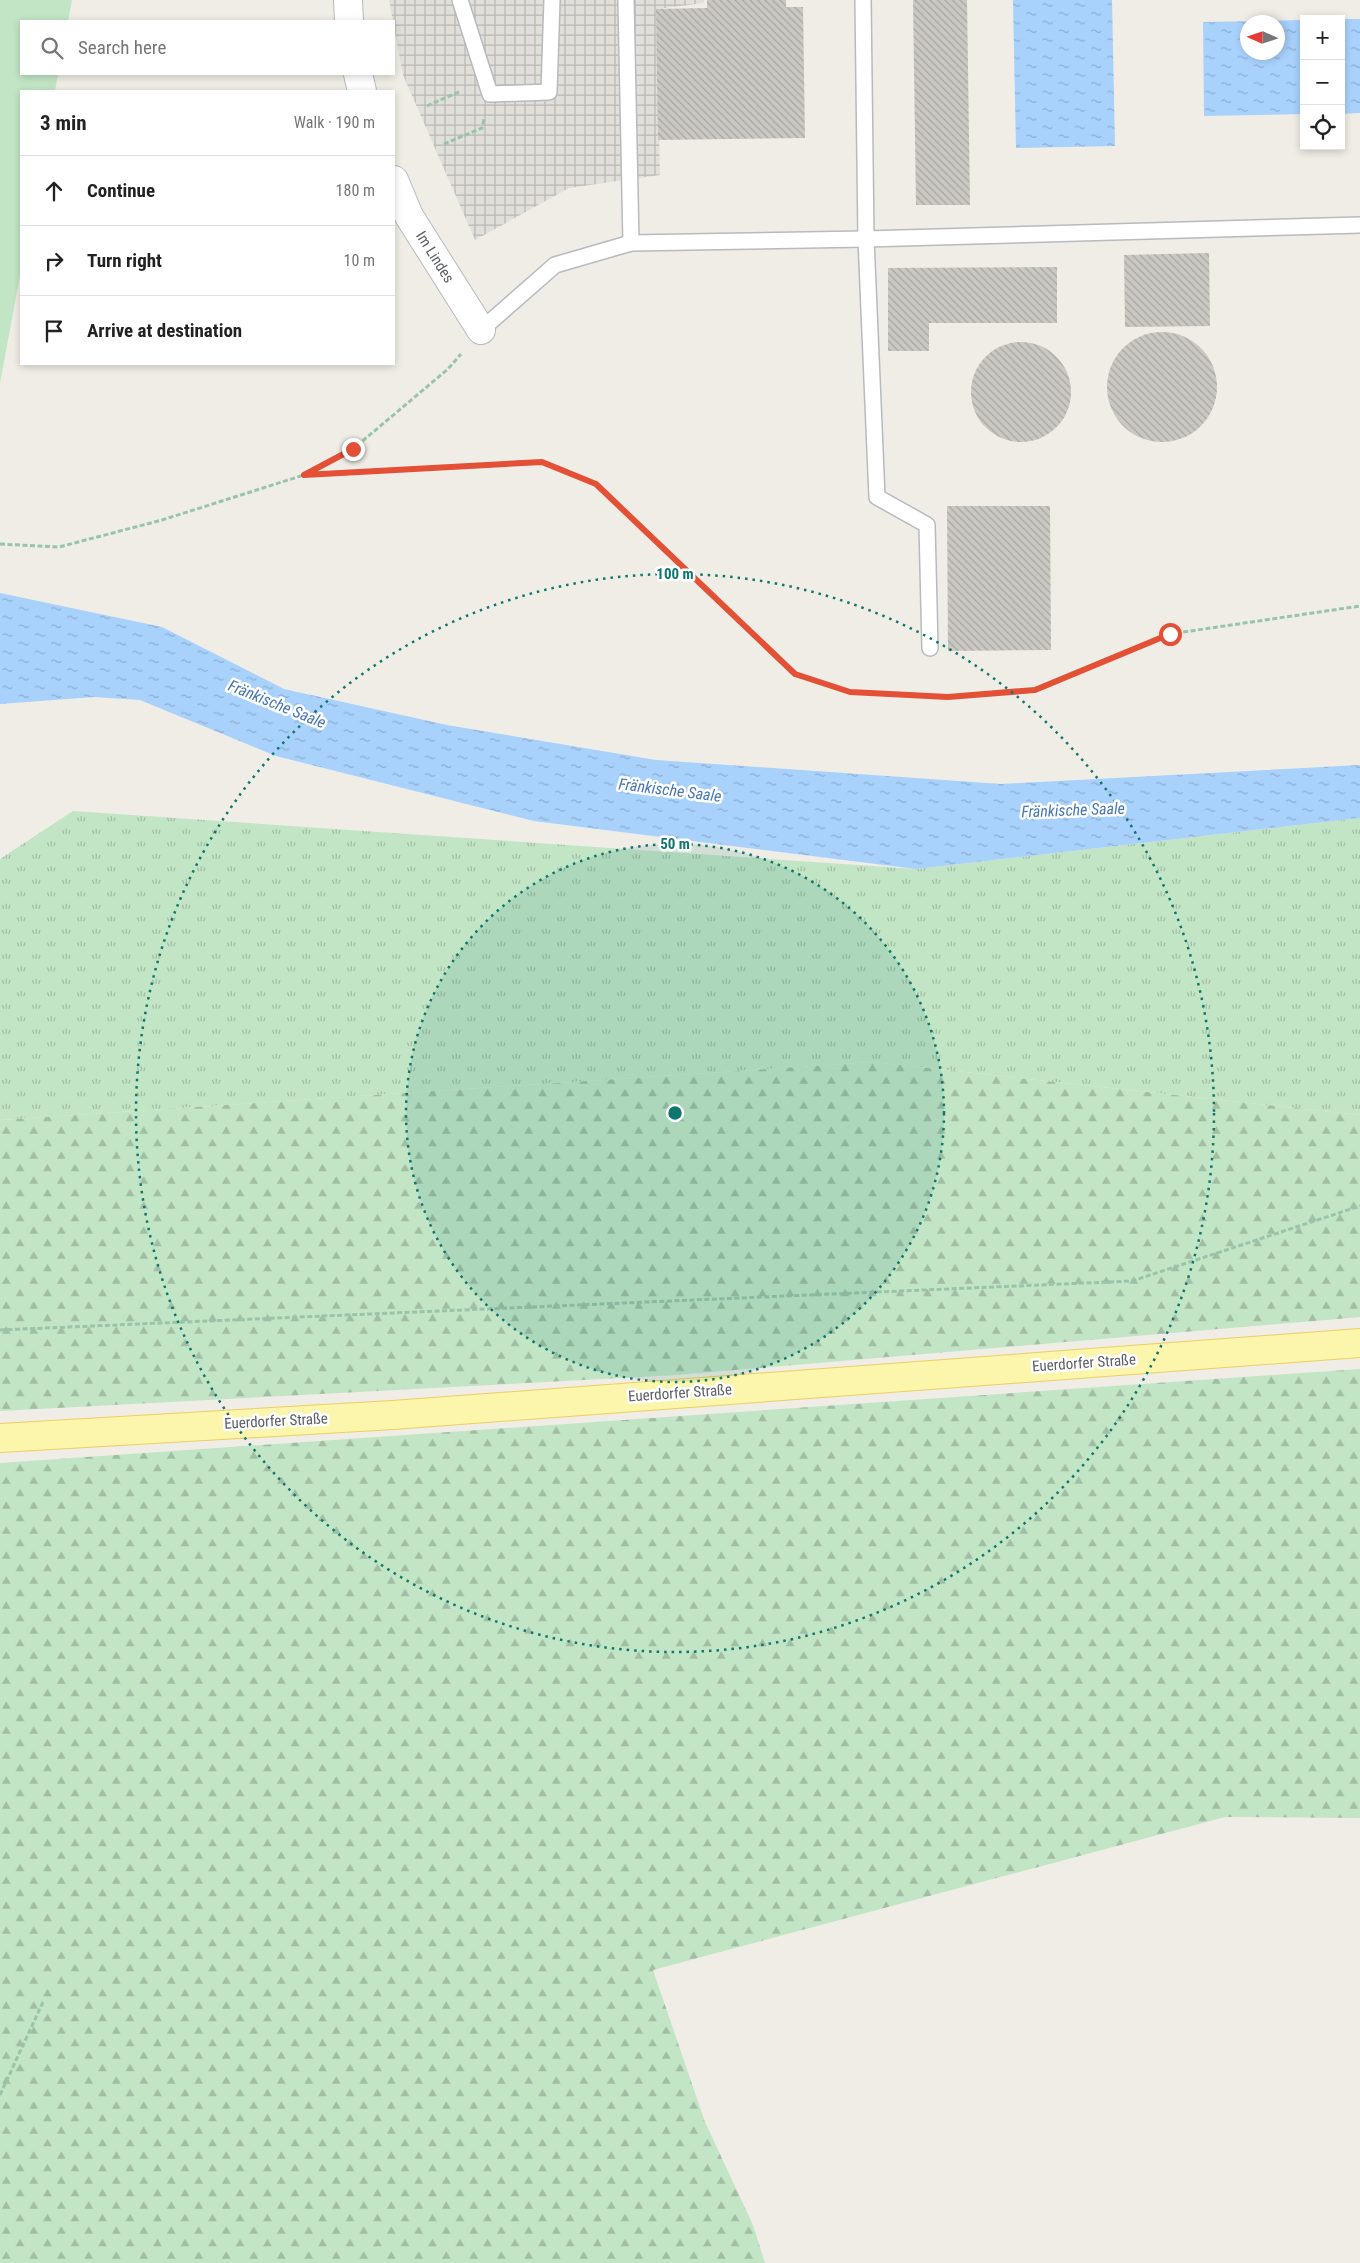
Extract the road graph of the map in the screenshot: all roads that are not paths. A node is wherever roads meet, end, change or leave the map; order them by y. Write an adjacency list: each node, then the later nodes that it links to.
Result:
1 (348, 0): 6 (street)
2 (460, 0): 3 (lane)
3 (552, 0)
4 (626, 0): 12 (lane)
5 (863, 0): 11 (lane)
6 (349, 20)
7 (358, 75): 8 (street)
8 (362, 90)
9 (395, 182): 13 (street, Im Lindes)
10 (1360, 225): 11 (lane)
11 (866, 239): 12 (lane); 14 (lane)
12 (630, 243): 13 (lane)
13 (481, 330)
14 (930, 648)
15 (1360, 1343): 16 (main road, Euerdorfer Straße)
16 (0, 1438)

